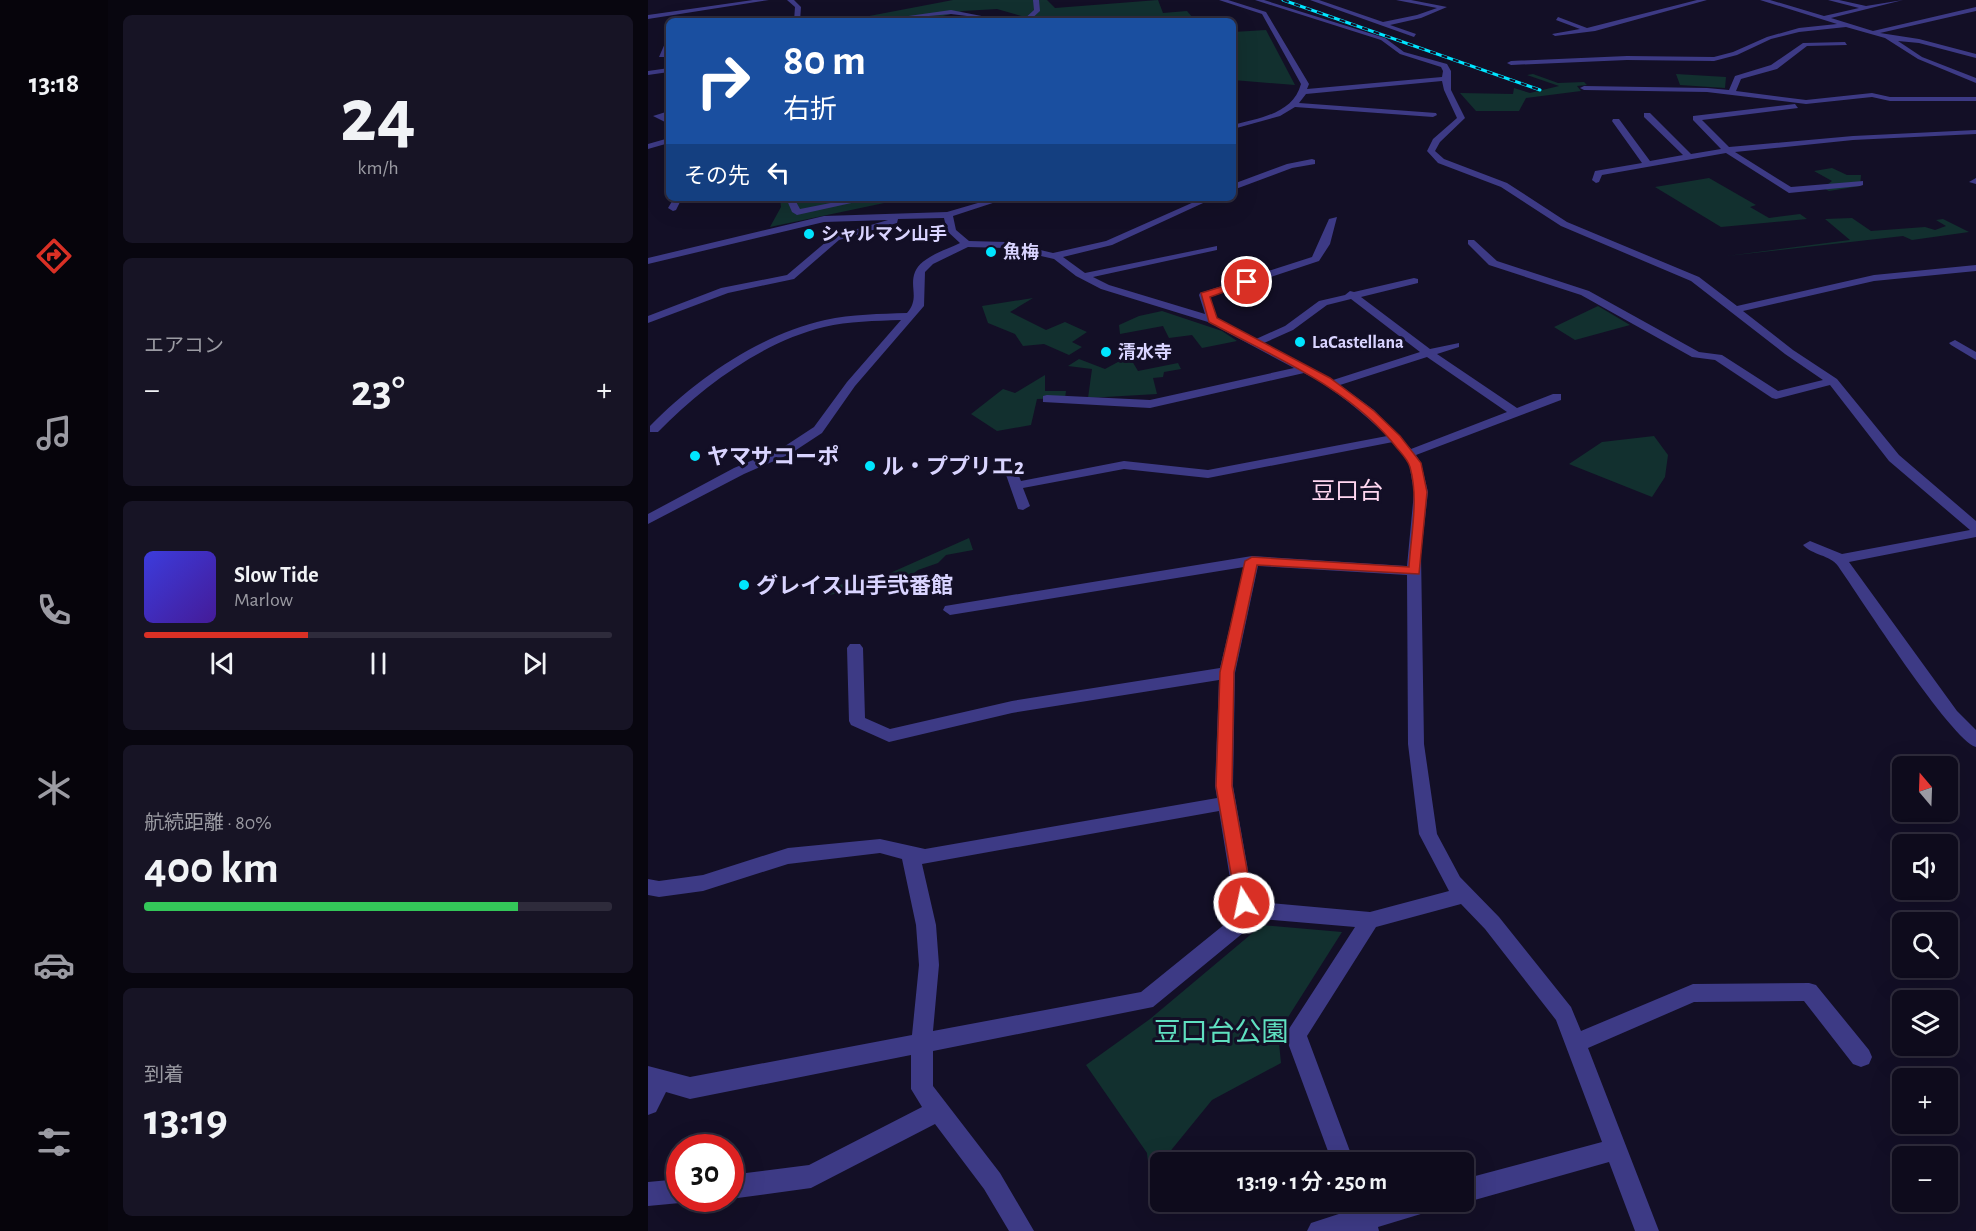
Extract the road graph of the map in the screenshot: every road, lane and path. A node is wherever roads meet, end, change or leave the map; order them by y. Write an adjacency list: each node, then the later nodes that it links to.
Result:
1 (766, 0): 16 (street)
2 (790, 0): 19 (street)
3 (1036, 0): 22 (street)
4 (1222, 0): 42 (street)
5 (1258, 0): 39 (street)
6 (1313, 0): 25 (street)
7 (1399, 0): 12 (street)
8 (1704, 0): 27 (street)
9 (1763, 0): 23 (street)
10 (1831, 0): 13 (street)
11 (1900, 0): 13 (street)
12 (1444, 8): 14 (street); 25 (street)
13 (1866, 8): 23 (street)
14 (1453, 9)
15 (1976, 9): 28 (street)
16 (684, 12): 17 (street); 18 (street)
17 (648, 17)
18 (681, 18)
19 (797, 18)
20 (901, 18): 21 (street)
21 (986, 18)
22 (1028, 18)
23 (1824, 18): 26 (street)
24 (1558, 19): 27 (street)
25 (1383, 24): 30 (street)
26 (1846, 25): 28 (street); 36 (street)
27 (1589, 30): 29 (street)
28 (1872, 33): 31 (street)
29 (1555, 34)
30 (1414, 35)
31 (1887, 37): 34 (street); 40 (street)
32 (1845, 44): 43 (street)
33 (1976, 47): 34 (street)
34 (1960, 52): 35 (street)
35 (1976, 56)
36 (1511, 63)
37 (666, 70): 38 (street)
38 (648, 73)
39 (1444, 79): 42 (street); 81 (street)
40 (1976, 81)
41 (1584, 88): 43 (street)
42 (1304, 92): 46 (street)
43 (1731, 93): 45 (street)
44 (1976, 99): 45 (street)
45 (1806, 102): 56 (street)
46 (1293, 105): 48 (street); 52 (street)
47 (666, 114): 50 (street)
48 (1432, 115)
49 (1647, 115): 57 (street)
50 (666, 120)
51 (1616, 121): 59 (street)
52 (1236, 126)
53 (1976, 132): 56 (street)
54 (666, 141): 55 (street)
55 (648, 147)
56 (1727, 150): 57 (street); 61 (street)
57 (1688, 156): 59 (street)
58 (1312, 162): 62 (street)
59 (1647, 164): 60 (street)
60 (1596, 180)
61 (1860, 183)
62 (1236, 186)
63 (676, 201): 68 (street)
64 (792, 201): 65 (street)
65 (854, 201)
66 (994, 201): 69 (street)
67 (1203, 201): 75 (street)
68 (673, 208)
69 (948, 215): 70 (street); 73 (street)
70 (904, 217): 76 (street); 83 (street)
71 (1334, 219): 84 (street)
72 (1471, 242): 91 (street)
73 (966, 244): 75 (street); 82 (street)
74 (1214, 248): 78 (street)
75 (1053, 256): 78 (street)
76 (648, 261)
77 (1976, 268): 81 (street)
78 (1084, 276): 84 (street)
79 (1414, 281): 80 (street)
80 (1350, 294): 85 (street); 88 (street)
81 (1735, 310): 91 (street)
82 (912, 316): 96 (street); 102 (street)
83 (648, 320)
84 (1212, 320): 85 (street)
85 (1255, 343): 90 (street)
86 (1955, 343): 89 (street)
87 (1455, 345): 88 (street)
88 (1428, 353): 92 (street); 95 (street)
89 (1976, 357)
90 (1305, 369): 92 (street); 94 (street)
91 (1833, 381): 103 (street)
92 (1332, 384): 97 (street)
93 (1557, 397): 95 (street)
94 (1047, 399)
95 (1513, 411): 98 (street)
96 (654, 429)
97 (1396, 438): 98 (street); 100 (street)
98 (1408, 454): 108 (street)
99 (1011, 472): 100 (street)
100 (1016, 486): 101 (street)
101 (1023, 506)
102 (648, 520)
103 (1976, 528)
104 (1976, 533): 106 (street)
105 (1810, 545): 106 (street)
106 (1840, 559): 112 (street)
107 (1252, 561): 108 (street); 109 (street); 111 (street)
108 (1415, 571): 116 (street)
109 (950, 610)
110 (855, 648): 111 (street)
111 (1227, 672): 113 (street)
112 (1976, 741)
113 (1227, 803): 114 (street); 117 (street)
114 (910, 853): 115 (street); 120 (street)
115 (648, 887)
116 (1464, 896): 118 (street); 119 (street)
117 (1256, 910): 118 (street); 120 (street)
118 (1370, 920): 126 (street)
119 (1576, 1043): 121 (street); 125 (street)
120 (922, 1044): 122 (street); 124 (street)
121 (1861, 1057)
122 (654, 1078): 123 (street)
123 (648, 1104)
124 (938, 1110): 127 (street); 133 (street)
125 (1616, 1149): 128 (street); 135 (street)
126 (1339, 1152)
127 (744, 1185)
128 (1474, 1188)
129 (666, 1192): 130 (street)
130 (648, 1194)
131 (1383, 1212): 132 (street)
132 (1362, 1217): 134 (street)
133 (1022, 1231)
134 (1319, 1231)
135 (1647, 1231)

